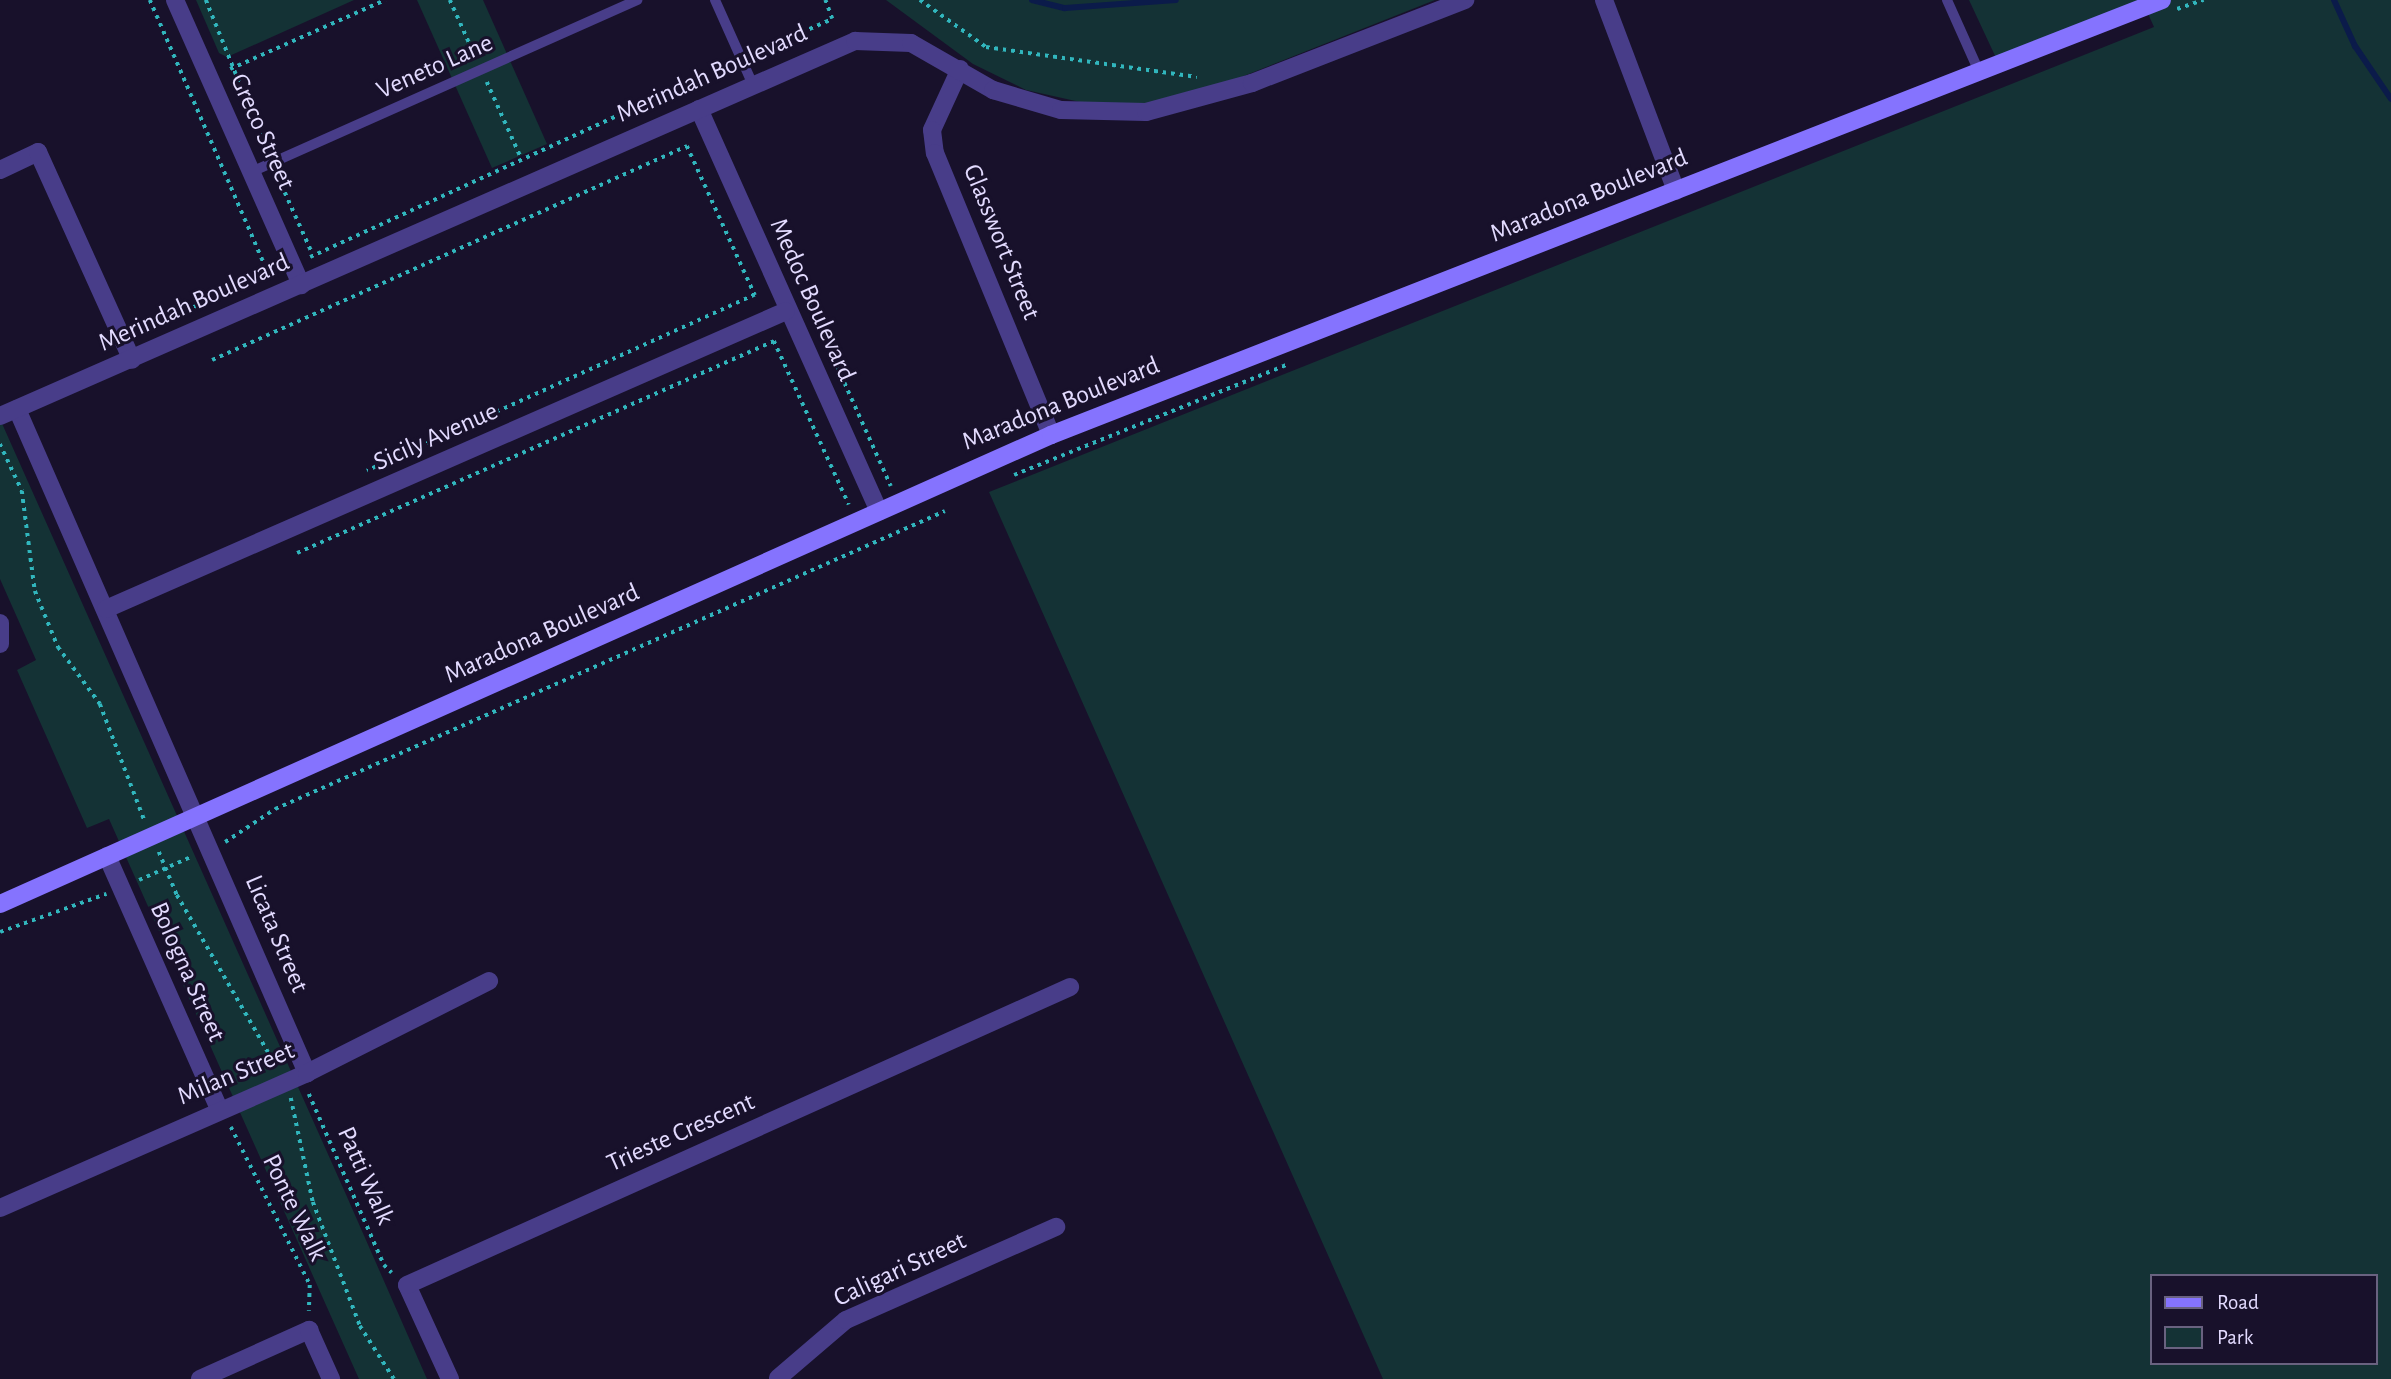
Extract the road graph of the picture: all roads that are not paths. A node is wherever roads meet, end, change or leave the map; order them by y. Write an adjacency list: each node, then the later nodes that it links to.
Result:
1 (175, 0): 13 (street, Greco Street)
2 (637, 0): 13 (lane, Veneto Lane)
3 (715, 0): 10 (lane)
4 (1465, 0): 9 (street, Merindah Boulevard)
5 (1604, 0): 14 (street)
6 (1947, 0): 8 (lane)
7 (2162, 0): 8 (street, Maradona Boulevard)
8 (1977, 67): 14 (street, Maradona Boulevard)
9 (960, 69): 10 (street, Merindah Boulevard); 20 (street, Glasswort Street)
10 (753, 85): 11 (street, Merindah Boulevard)
11 (699, 109): 15 (street, Merindah Boulevard); 16 (street, Medoc Boulevard)
12 (0, 170): 17 (street)
13 (251, 172): 15 (street, Greco Street)
14 (1676, 191): 20 (street, Maradona Boulevard)
15 (301, 285): 17 (street, Merindah Boulevard)
16 (786, 311): 21 (street, Medoc Boulevard); 22 (street, Sicily Avenue)
17 (132, 360): 18 (street, Merindah Boulevard)
18 (17, 409): 19 (street, Merindah Boulevard); 22 (street, Licata Street)
19 (0, 416)
20 (1051, 435): 21 (street, Maradona Boulevard)
21 (879, 512): 25 (street, Maradona Boulevard)
22 (106, 609): 25 (street, Licata Street)
23 (0, 623): 24 (street)
24 (0, 644)
25 (197, 816): 26 (street, Maradona Boulevard); 30 (street, Licata Street)
26 (107, 856): 27 (street, Maradona Boulevard); 31 (street, Bologna Street)
27 (0, 904)
28 (489, 981): 30 (street, Milan Street)
29 (1070, 987): 36 (street, Trieste Crescent)
30 (307, 1073): 31 (street, Milan Street)
31 (219, 1109): 32 (street, Milan Street)
32 (0, 1208)
33 (1056, 1227): 37 (street, Caligari Street)
34 (200, 1379): 35 (street)
35 (331, 1379)
36 (450, 1379)
37 (777, 1379)

